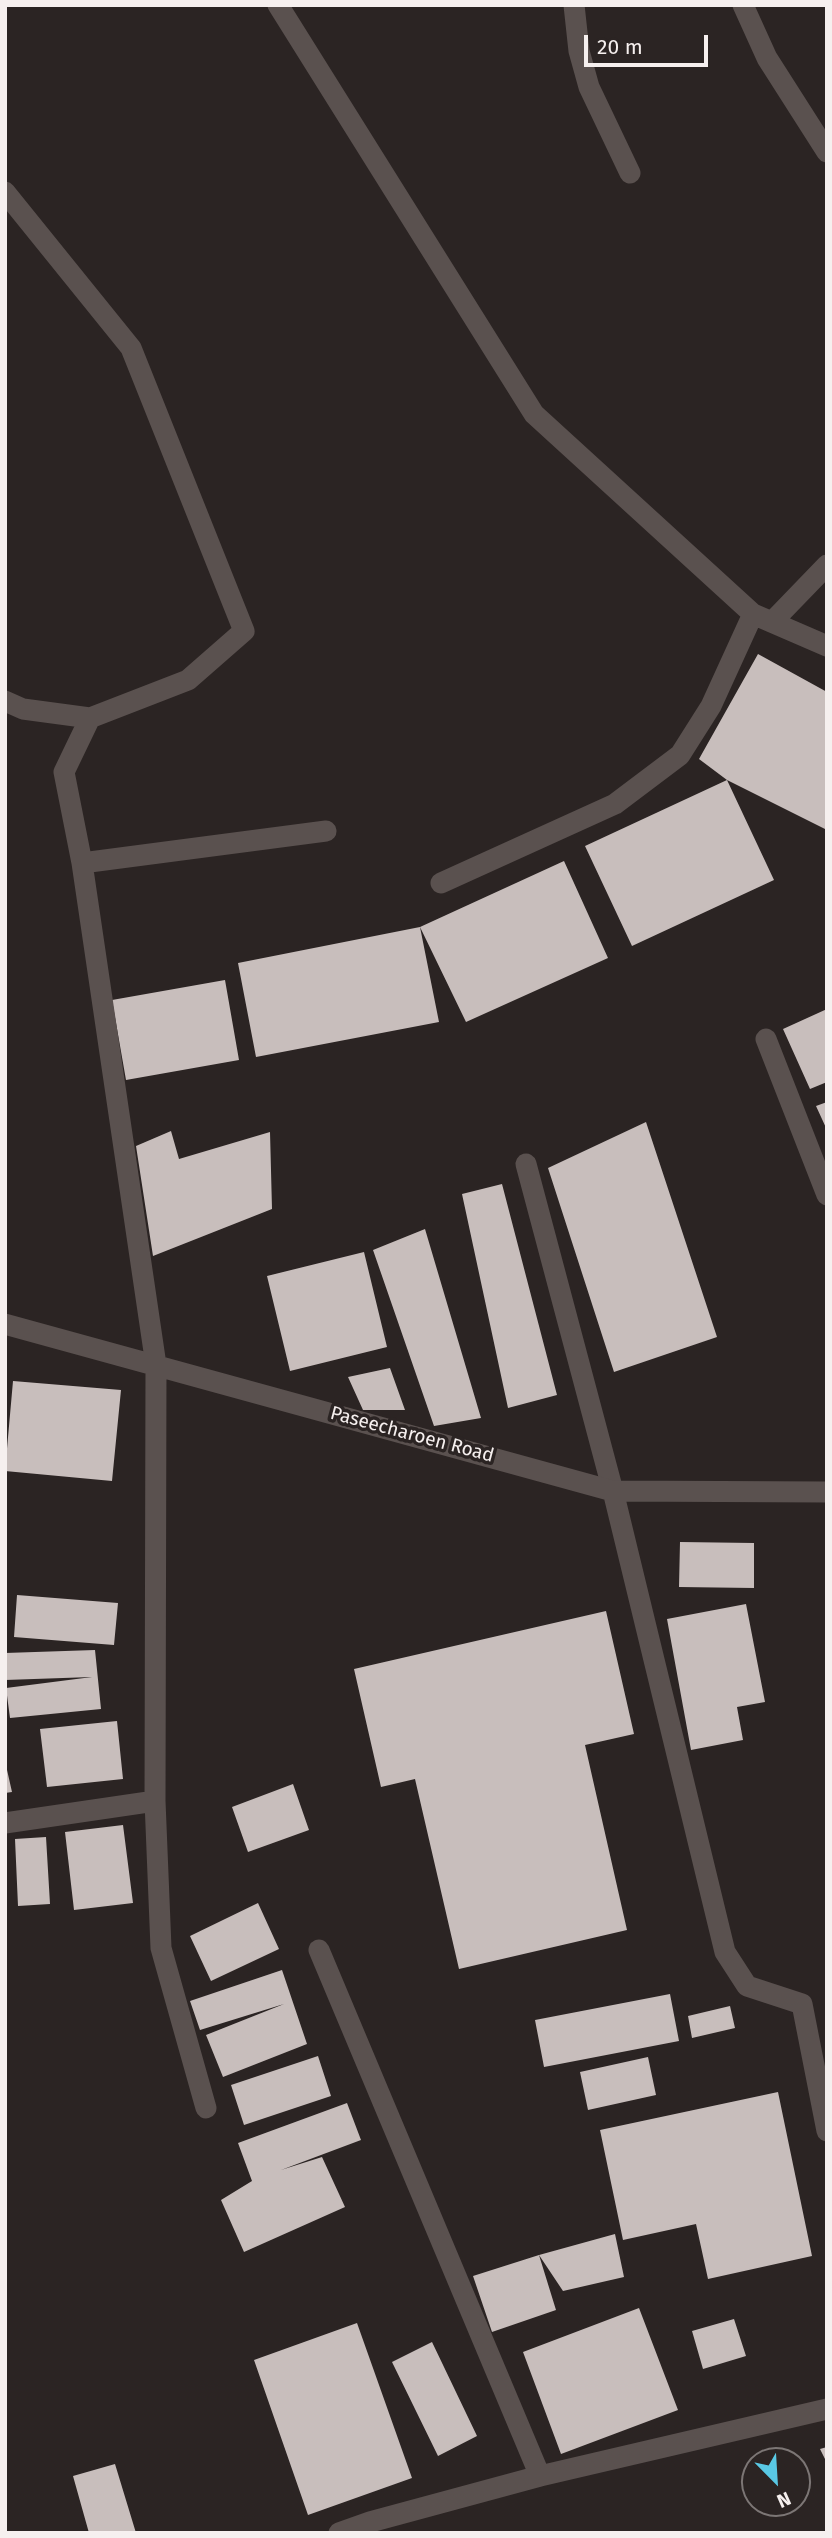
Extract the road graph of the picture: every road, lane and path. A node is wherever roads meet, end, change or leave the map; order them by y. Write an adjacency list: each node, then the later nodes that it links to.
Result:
1 (278, 5): 8 (street)
2 (574, 5): 5 (street)
3 (743, 5): 4 (street)
4 (827, 152)
5 (630, 173)
6 (5, 192): 11 (street)
7 (827, 565): 8 (street)
8 (763, 618): 9 (street); 14 (street)
9 (827, 646)
10 (5, 701): 11 (street)
11 (90, 718): 13 (street)
12 (327, 831): 13 (street)
13 (82, 863): 19 (street)
14 (440, 883)
15 (766, 1039): 17 (street)
16 (526, 1164): 20 (street)
17 (827, 1195)
18 (5, 1324): 19 (street, Paseecharoen Road)
19 (156, 1365): 20 (street, Paseecharoen Road); 22 (street)
20 (613, 1491): 21 (street, Paseecharoen Road); 26 (street)
21 (827, 1492)
22 (155, 1801): 23 (street); 25 (street)
23 (5, 1823)
24 (319, 1950): 28 (street)
25 (206, 2108)
26 (827, 2132)
27 (827, 2409): 28 (street)
28 (540, 2476): 29 (street)
29 (372, 2527): 30 (street)
30 (339, 2533)

